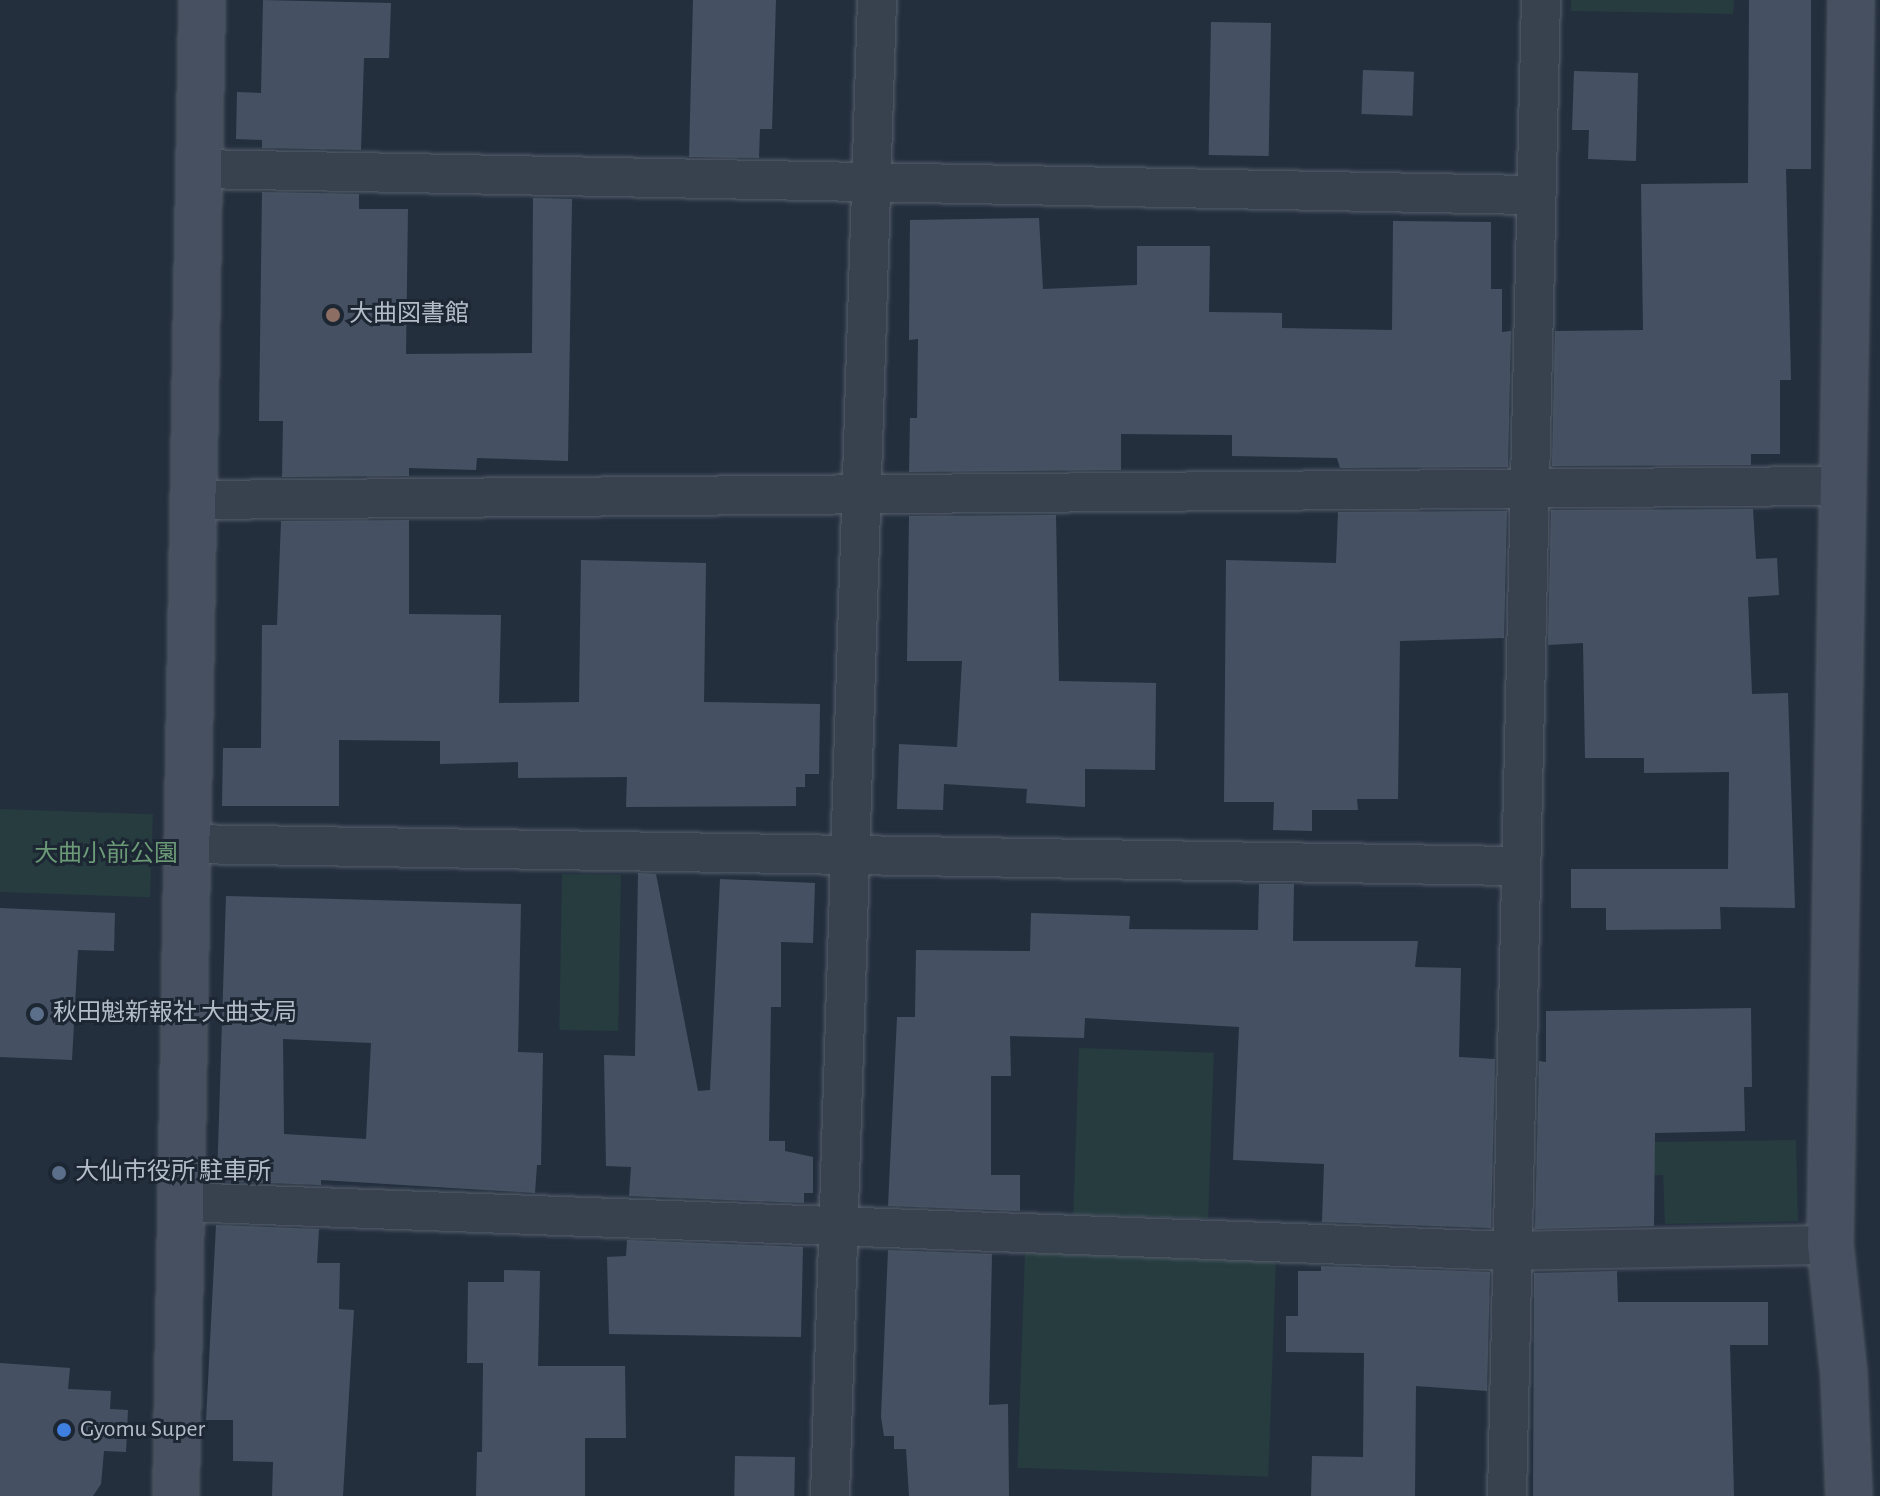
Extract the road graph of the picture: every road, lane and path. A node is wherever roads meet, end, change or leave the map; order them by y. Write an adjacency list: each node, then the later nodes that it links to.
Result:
1 (202, 0): 5 (street)
2 (877, 0): 6 (street)
3 (1541, 0): 7 (street)
4 (1851, 0): 8 (street)
5 (199, 169): 6 (street); 11 (street)
6 (868, 186): 7 (street); 10 (street)
7 (1534, 195): 9 (street)
8 (1841, 486): 9 (street); 17 (street)
9 (1528, 488): 10 (street); 14 (street)
10 (864, 494): 11 (street); 13 (street)
11 (193, 500): 12 (street)
12 (187, 844): 13 (street); 15 (street)
13 (852, 851): 14 (street); 16 (street)
14 (1519, 866): 18 (street)
15 (181, 1202): 16 (street); 19 (street)
16 (839, 1228): 18 (street); 20 (street)
17 (1830, 1245): 18 (street); 22 (street)
18 (1511, 1251): 21 (street)
19 (176, 1496)
20 (830, 1496)
21 (1507, 1496)
22 (1849, 1496)

